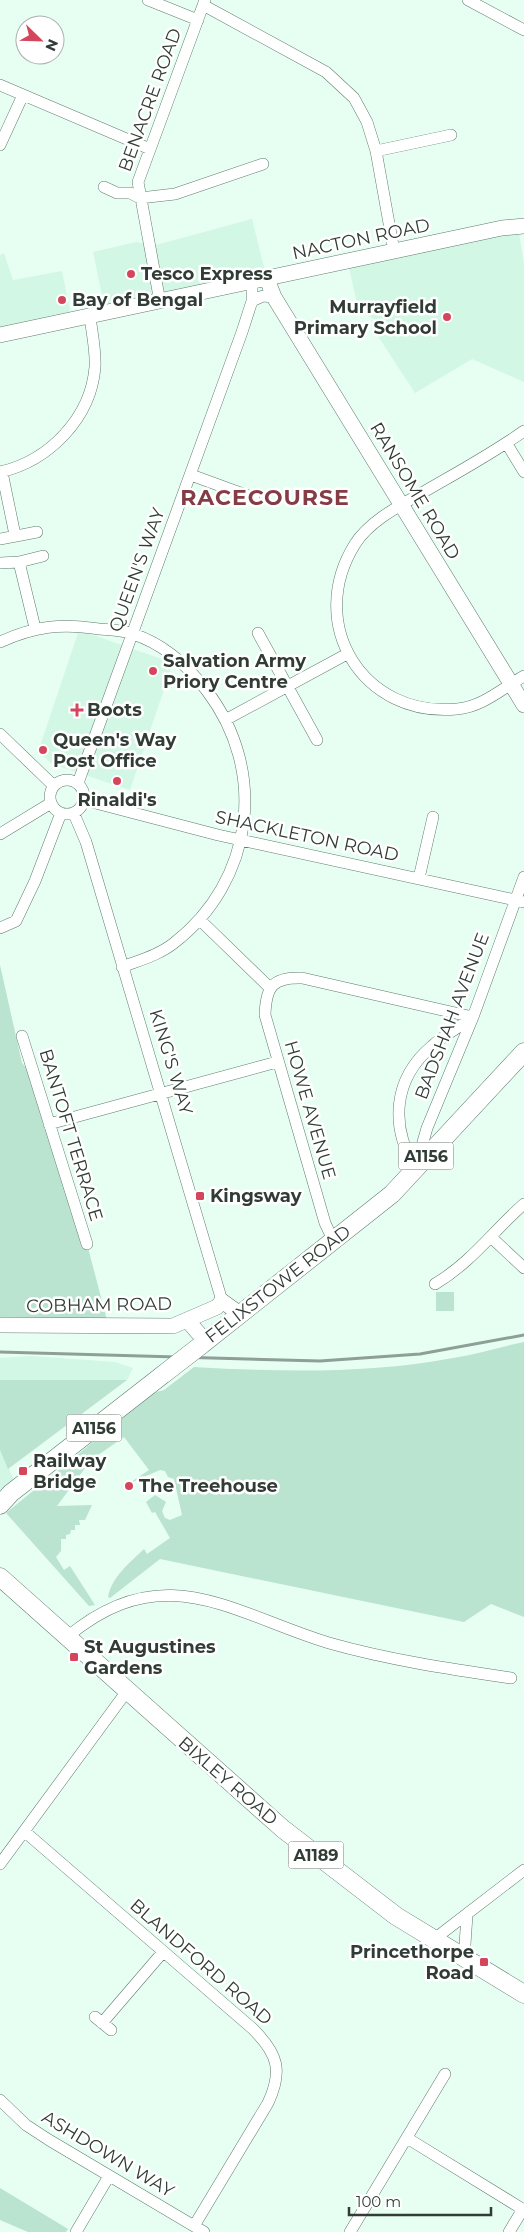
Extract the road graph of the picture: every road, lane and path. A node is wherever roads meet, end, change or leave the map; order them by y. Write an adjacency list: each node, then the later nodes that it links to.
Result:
1 (148, 0): 4 (street)
2 (468, 0): 5 (street)
3 (204, 3): 4 (street, BENACRE ROAD); 11 (street)
4 (198, 20): 10 (street, BENACRE ROAD)
5 (524, 30)
6 (0, 85): 7 (street)
7 (23, 95): 9 (street); 10 (street)
8 (451, 135): 11 (street)
9 (0, 145)
10 (150, 149): 14 (street, BENACRE ROAD)
11 (376, 151): 16 (street)
12 (263, 164): 14 (street)
13 (104, 187): 14 (street)
14 (140, 198): 21 (street, BENACRE ROAD)
15 (524, 226): 16 (street, NACTON ROAD)
16 (394, 251): 17 (street, NACTON ROAD)
17 (267, 279): 18 (street, NACTON ROAD); 19 (street, RANSOME ROAD)
18 (252, 282): 20 (street, QUEEN'S WAY); 21 (street, NACTON ROAD)
19 (274, 297): 20 (street); 30 (street, RANSOME ROAD)
20 (252, 301): 28 (street, QUEEN'S WAY)
21 (160, 302): 22 (street, NACTON ROAD)
22 (90, 317): 23 (street, NACTON ROAD); 26 (street)
23 (0, 335)
24 (524, 431): 25 (street)
25 (507, 444): 27 (street); 30 (street)
26 (1, 472): 32 (street)
27 (524, 472)
28 (191, 475): 29 (street); 39 (street, QUEEN'S WAY)
29 (254, 498)
30 (401, 505): 41 (street); 43 (street, RANSOME ROAD)
31 (37, 532): 32 (street)
32 (15, 535): 33 (street)
33 (0, 539)
34 (43, 556): 35 (street)
35 (19, 562): 36 (street); 37 (street)
36 (0, 563)
37 (35, 628): 39 (street); 40 (street)
38 (258, 632): 44 (street)
39 (132, 633): 46 (street); 49 (street, QUEEN'S WAY)
40 (0, 642)
41 (347, 654): 43 (street); 44 (street)
42 (524, 676): 43 (street)
43 (511, 684): 45 (street, RANSOME ROAD)
44 (288, 686): 46 (street); 48 (street)
45 (524, 705)
46 (227, 719): 57 (street)
47 (0, 734): 50 (street)
48 (316, 740)
49 (78, 783): 50 (street); 51 (street)
50 (54, 786): 52 (street)
51 (84, 800): 54 (street); 57 (street, SHACKLETON ROAD)
52 (51, 803): 53 (street); 56 (street)
53 (61, 814): 54 (street); 62 (street)
54 (74, 814): 63 (street, KING'S WAY)
55 (433, 817): 59 (street)
56 (0, 834)
57 (241, 840): 59 (street, SHACKLETON ROAD); 61 (street)
58 (524, 877): 60 (street, BADSHAH AVENUE)
59 (420, 878): 60 (street, SHACKLETON ROAD)
60 (520, 901): 65 (street, BADSHAH AVENUE)
61 (200, 920): 63 (street); 64 (street)
62 (0, 928)
63 (122, 967): 69 (street, KING'S WAY)
64 (270, 988): 65 (street); 68 (street, HOWE AVENUE)
65 (473, 1018): 71 (street, BADSHAH AVENUE); 71 (street)
66 (22, 1036): 70 (street, BANTOFT TERRACE)
67 (524, 1052): 71 (main road, FELIXSTOWE ROAD / A1156)
68 (277, 1062): 69 (street); 74 (street, HOWE AVENUE)
69 (161, 1095): 70 (street); 78 (street, KING'S WAY)
70 (49, 1124): 75 (street, BANTOFT TERRACE)
71 (415, 1167): 74 (main road, FELIXSTOWE ROAD / A1156)
72 (524, 1204): 73 (street)
73 (492, 1238): 76 (street); 77 (street)
74 (333, 1240): 79 (main road, FELIXSTOWE ROAD / A1156)
75 (87, 1244)
76 (524, 1268)
77 (435, 1284)
78 (222, 1301): 79 (street); 80 (street, COBHAM ROAD)
79 (240, 1314): 82 (main road, FELIXSTOWE ROAD / A1156)
80 (188, 1321): 81 (street, COBHAM ROAD); 82 (street)
81 (0, 1325)
82 (203, 1344): 83 (main road, FELIXSTOWE ROAD / A1156, bridge)
83 (4, 1498)
84 (0, 1577): 85 (main road, BIXLEY ROAD / A1189)
85 (67, 1636): 86 (street); 87 (main road, BIXLEY ROAD / A1189)
86 (511, 1678)
87 (127, 1691): 88 (street); 92 (main road, BIXLEY ROAD / A1189)
88 (24, 1831): 89 (street); 93 (street, BLANDFORD ROAD)
89 (0, 1864)
90 (524, 1870): 91 (street)
91 (467, 1915): 92 (street); 94 (street)
92 (433, 1940): 94 (main road, BIXLEY ROAD / A1189)
93 (163, 1952): 96 (street); 102 (street, BLANDFORD ROAD)
94 (464, 1959): 95 (main road, BIXLEY ROAD / A1189)
95 (524, 1994)
96 (103, 2024)
97 (447, 2074): 99 (street)
98 (0, 2100): 100 (street, ASHDOWN WAY)
99 (407, 2138): 101 (street); 105 (street)
100 (109, 2176): 102 (street, ASHDOWN WAY); 103 (street)
101 (523, 2210): 106 (street)
102 (194, 2226): 104 (street, ASHDOWN WAY)
103 (76, 2232)
104 (204, 2232)
105 (350, 2232)
106 (509, 2232)

